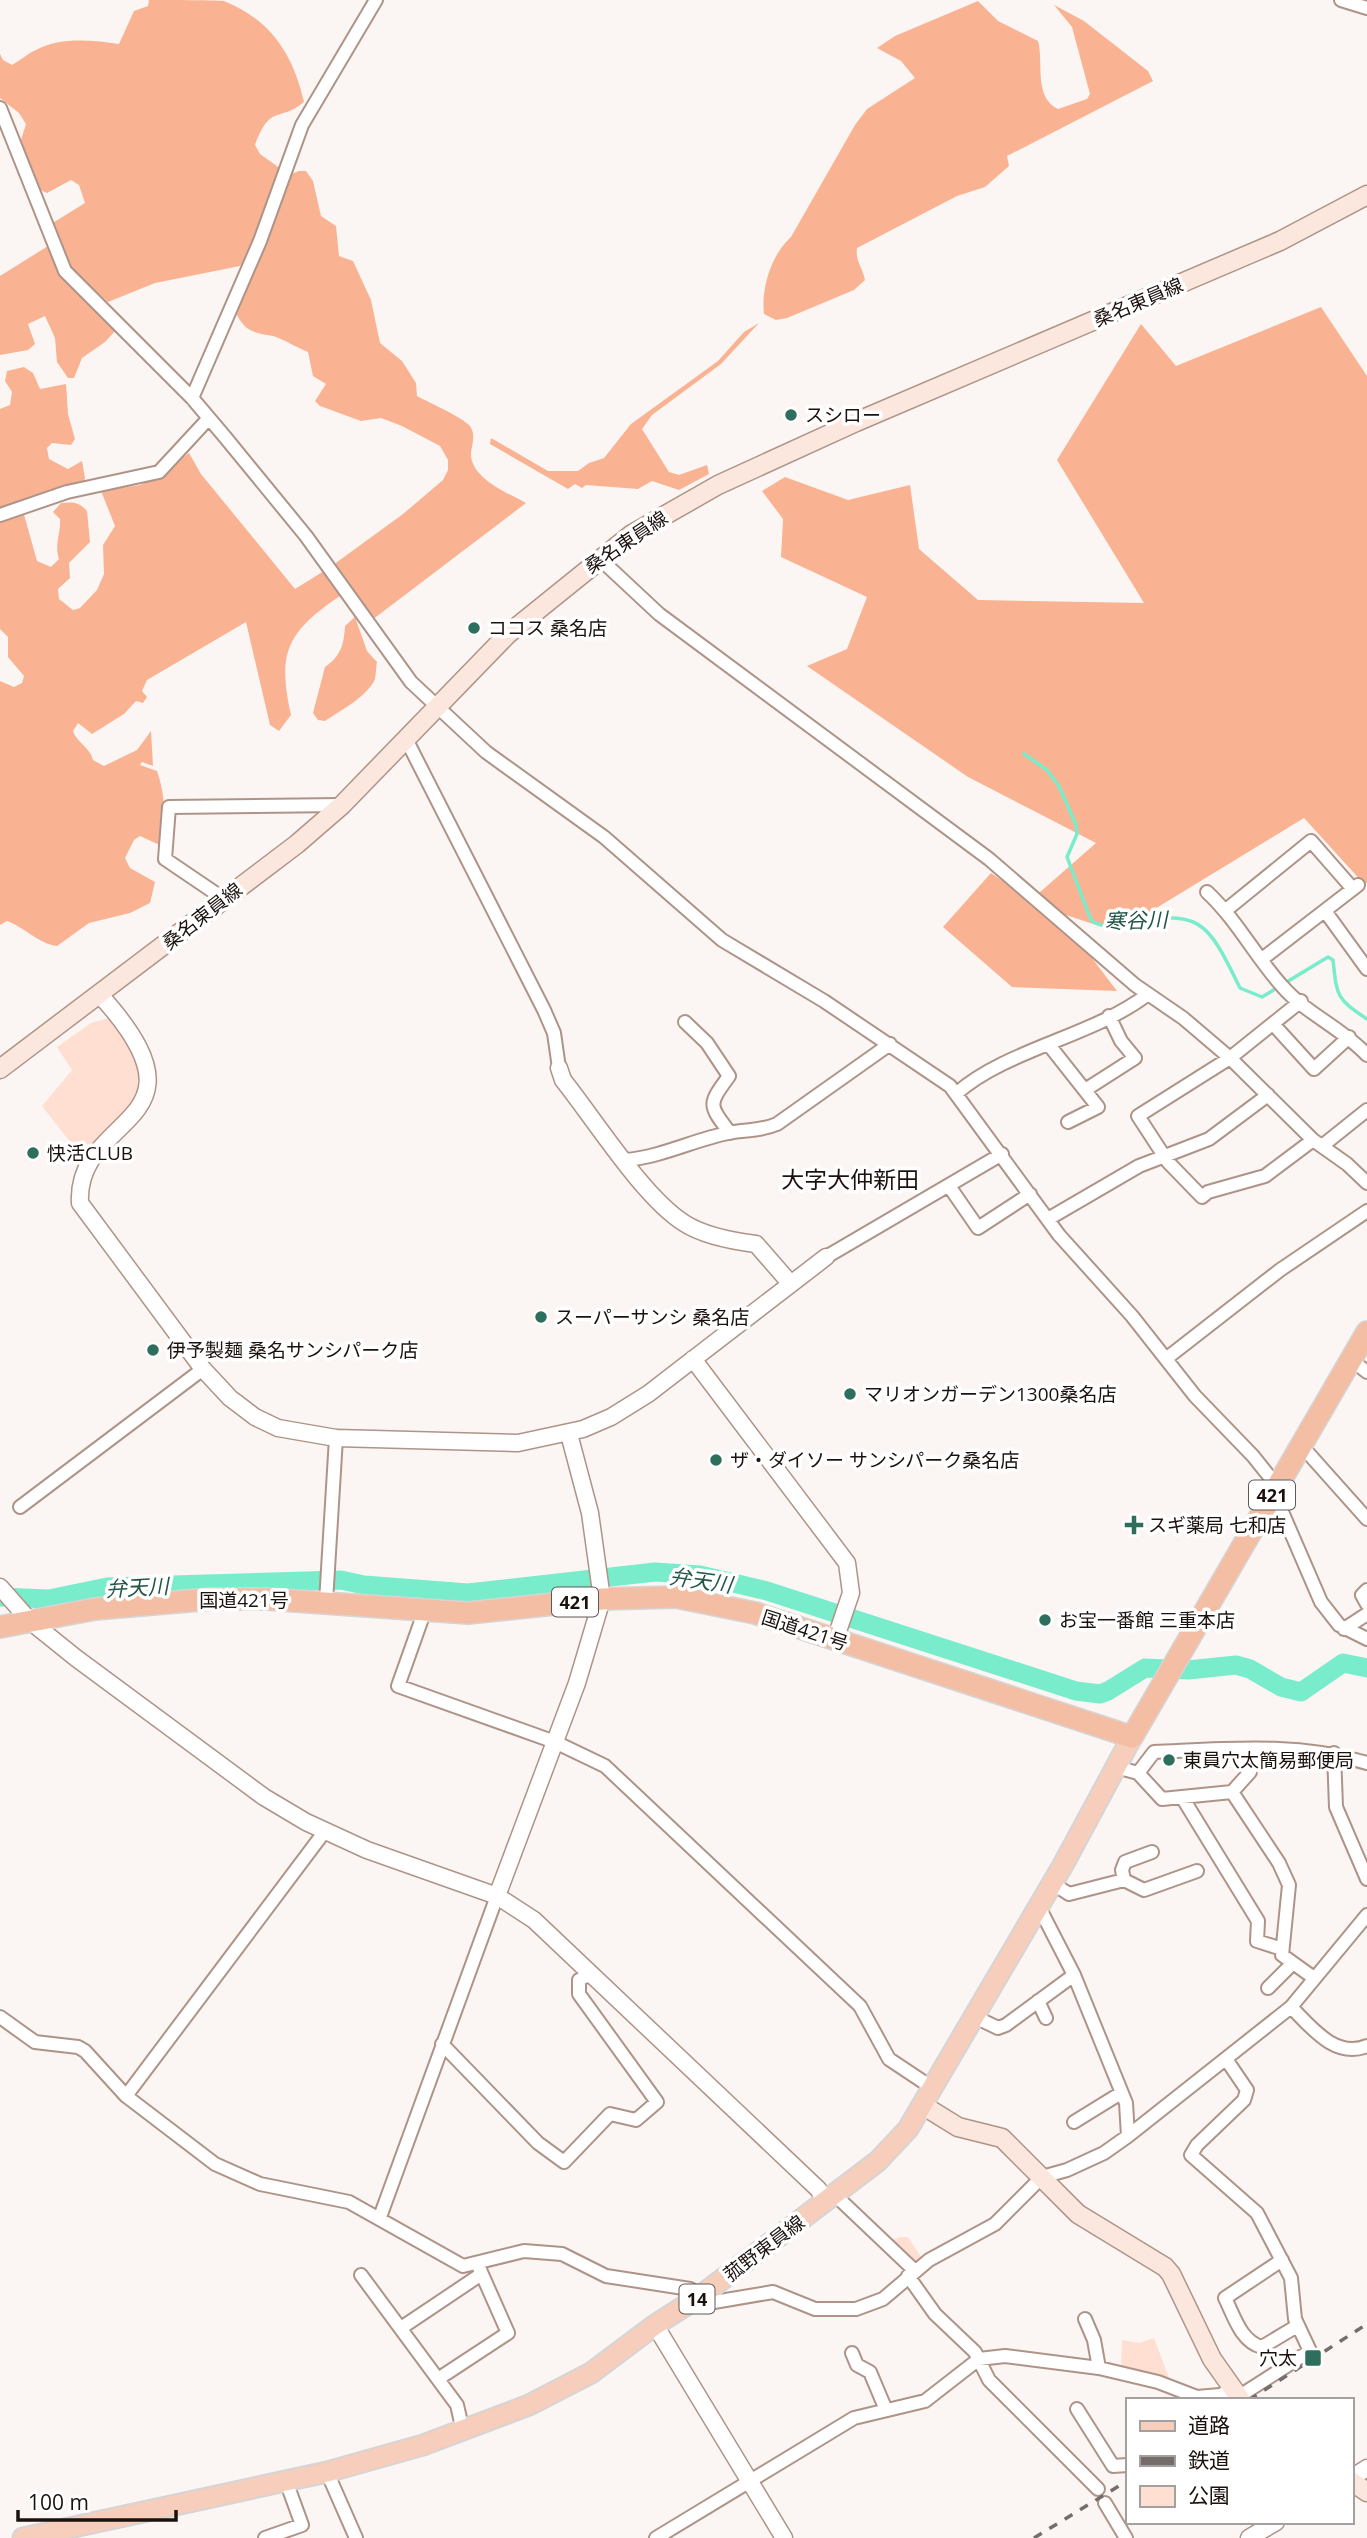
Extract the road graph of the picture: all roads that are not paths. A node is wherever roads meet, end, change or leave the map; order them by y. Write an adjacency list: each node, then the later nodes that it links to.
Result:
1 (376, 0): 6 (street)
2 (1341, 0): 3 (street)
3 (1367, 8)
4 (0, 108): 6 (street)
5 (1367, 195): 9 (main road, 桑名東員線)
6 (192, 398): 7 (street)
7 (209, 418): 8 (street); 10 (street)
8 (0, 515)
9 (598, 558): 10 (main road, 桑名東員線); 19 (street)
10 (437, 709): 11 (main road, 桑名東員線); 26 (street)
11 (406, 739): 12 (main road, 桑名東員線); 30 (street)
12 (342, 805): 14 (main road, 桑名東員線); 14 (street)
13 (1207, 892): 15 (street)
14 (224, 899): 20 (main road, 桑名東員線)
15 (1226, 910): 16 (street); 17 (street)
16 (1325, 911): 17 (street); 18 (street)
17 (1262, 959): 21 (street)
18 (1365, 962)
19 (1148, 994): 22 (street); 29 (street)
20 (100, 995): 31 (main road, 桑名東員線); 53 (street)
21 (1301, 1001): 24 (street); 25 (street)
22 (1109, 1016): 27 (street); 32 (street)
23 (685, 1022): 37 (street)
24 (1273, 1024): 25 (street); 29 (street)
25 (1349, 1037): 28 (street)
26 (890, 1044): 33 (street); 37 (street)
27 (1049, 1045): 32 (street); 33 (street)
28 (1367, 1055)
29 (1230, 1058): 34 (street); 40 (street)
30 (559, 1068): 41 (street)
31 (0, 1069)
32 (1086, 1090): 36 (street)
33 (957, 1093): 39 (street)
34 (1268, 1096): 38 (street); 40 (street)
35 (1367, 1110): 38 (street)
36 (1068, 1122)
37 (730, 1133): 41 (street)
38 (1318, 1143): 40 (street); 42 (street)
39 (1002, 1154): 43 (street); 44 (street)
40 (1165, 1156): 46 (street)
41 (625, 1160): 48 (street)
42 (1367, 1184)
43 (949, 1186): 44 (street); 47 (street)
44 (1030, 1194): 46 (street)
45 (1367, 1211): 50 (street)
46 (1048, 1219): 50 (street)
47 (826, 1257): 48 (street)
48 (790, 1283): 51 (street)
49 (1367, 1332): 52 (highway, 421)
50 (1167, 1358): 58 (street)
51 (693, 1359): 55 (street); 71 (street)
52 (1350, 1359): 54 (street); 57 (highway, 421)
53 (203, 1369): 56 (street); 59 (street)
54 (1367, 1372)
55 (569, 1434): 56 (street); 63 (street)
56 (336, 1438): 64 (street)
57 (1299, 1447): 58 (highway, 421); 60 (street)
58 (1275, 1489): 70 (street); 73 (highway, 421)
59 (20, 1507)
60 (1367, 1520)
61 (2, 1588): 68 (street)
62 (1367, 1590): 65 (street)
63 (602, 1594): 66 (highway, 国道421号 / 421); 71 (highway, 国道421号 / 421); 74 (street)
64 (326, 1597): 66 (highway, 国道421号 / 421); 68 (highway, 国道421号 / 421)
65 (1367, 1604)
66 (425, 1611): 74 (street)
67 (1367, 1614): 70 (street)
68 (25, 1615): 69 (highway, 国道421号 / 421); 82 (street)
69 (0, 1627)
70 (1344, 1629): 72 (street)
71 (838, 1632): 73 (highway, 国道421号 / 421)
72 (1367, 1639)
73 (1132, 1737): 77 (main road, 菰野東員線 / 14)
74 (555, 1742): 88 (street); 107 (street)
75 (1334, 1753): 76 (street); 79 (street); 85 (street)
76 (1367, 1763)
77 (1116, 1767): 79 (street); 87 (main road, 菰野東員線 / 14)
78 (1250, 1772): 80 (street)
79 (1138, 1773): 81 (street)
80 (1232, 1792): 81 (street); 91 (street)
81 (1182, 1797): 91 (street)
82 (325, 1831): 88 (street); 106 (street)
83 (1152, 1852): 86 (street)
84 (1197, 1871): 86 (street)
85 (1367, 1879)
86 (1124, 1880): 87 (street)
87 (1052, 1883): 89 (main road, 菰野東員線 / 14)
88 (496, 1896): 93 (street); 102 (street)
89 (1039, 1907): 94 (street); 100 (main road, 菰野東員線 / 14)
90 (1367, 1915): 95 (street)
91 (1282, 1949): 92 (street)
92 (1292, 1965): 95 (street); 96 (street)
93 (592, 1973): 102 (street); 111 (street)
94 (1074, 1975): 97 (street); 105 (street)
95 (1314, 1978): 98 (street)
96 (1268, 1988)
97 (1038, 2001): 100 (street); 101 (street)
98 (1291, 2007): 103 (street); 104 (street)
99 (0, 2017): 106 (street)
100 (975, 2017): 107 (main road, 菰野東員線 / 14)
101 (1046, 2018)
102 (442, 2044): 112 (street)
103 (1367, 2046)
104 (1226, 2059): 109 (street); 113 (street)
105 (1121, 2093): 108 (street); 109 (street)
106 (126, 2096): 112 (street)
107 (929, 2098): 110 (main road); 111 (main road, 菰野東員線 / 14)
108 (1074, 2122)
109 (1128, 2136): 110 (street)
110 (1042, 2177): 115 (street); 126 (main road)
111 (830, 2198): 115 (street); 117 (main road, 菰野東員線 / 14)
112 (380, 2217): 114 (street)
113 (1282, 2260): 120 (street); 120 (street)
114 (479, 2269): 117 (street); 121 (street); 125 (street)
115 (911, 2273): 117 (street); 123 (street)
116 (361, 2275): 121 (street)
117 (699, 2297): 119 (main road, 菰野東員線 / 14)
118 (1085, 2319): 124 (street)
119 (655, 2325): 130 (main road, 菰野東員線 / 14); 133 (street)
120 (1297, 2326): 126 (street)
121 (401, 2328): 125 (street)
122 (852, 2353): 129 (street)
123 (979, 2359): 124 (street); 129 (street); 135 (street)
124 (1099, 2368): 127 (street)
125 (438, 2379): 130 (street)
126 (1237, 2396): 127 (street)
127 (1202, 2398)
128 (1077, 2409): 131 (street)
129 (886, 2410): 133 (street)
130 (463, 2431): 132 (main road, 菰野東員線 / 14)
131 (1126, 2466)
132 (327, 2472): 134 (main road, 菰野東員線 / 14); 140 (street)
133 (749, 2480): 141 (street); 142 (street)
134 (286, 2481): 138 (main road, 菰野東員線 / 14); 139 (street)
135 (1098, 2489)
136 (1105, 2503): 143 (street)
137 (1273, 2524): 144 (street)
138 (33, 2537)
139 (265, 2538)
140 (356, 2538)
141 (656, 2538)
142 (784, 2538)
143 (1126, 2538)
144 (1249, 2538)

